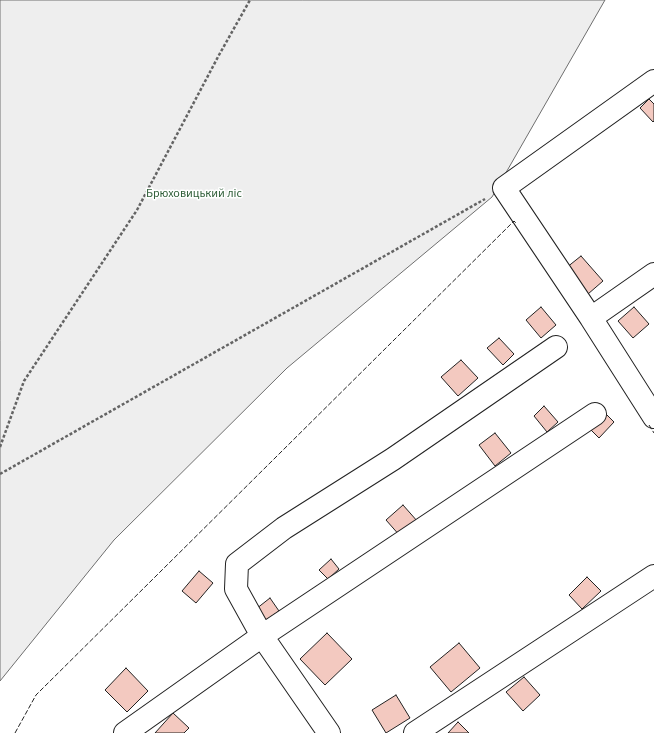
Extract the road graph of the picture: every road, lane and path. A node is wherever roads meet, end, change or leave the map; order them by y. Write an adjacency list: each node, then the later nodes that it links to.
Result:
1 (250, 0): 9 (path)
2 (654, 80): 3 (lane)
3 (504, 188): 5 (lane); 10 (path)
4 (654, 274): 5 (lane)
5 (591, 318): 8 (lane)
6 (556, 347): 12 (lane)
7 (595, 414): 12 (lane)
8 (654, 418)
9 (0, 447)
10 (0, 474)
11 (654, 576): 15 (lane)
12 (262, 636): 13 (lane); 14 (lane)
13 (125, 733)
14 (329, 733)
15 (415, 733)

